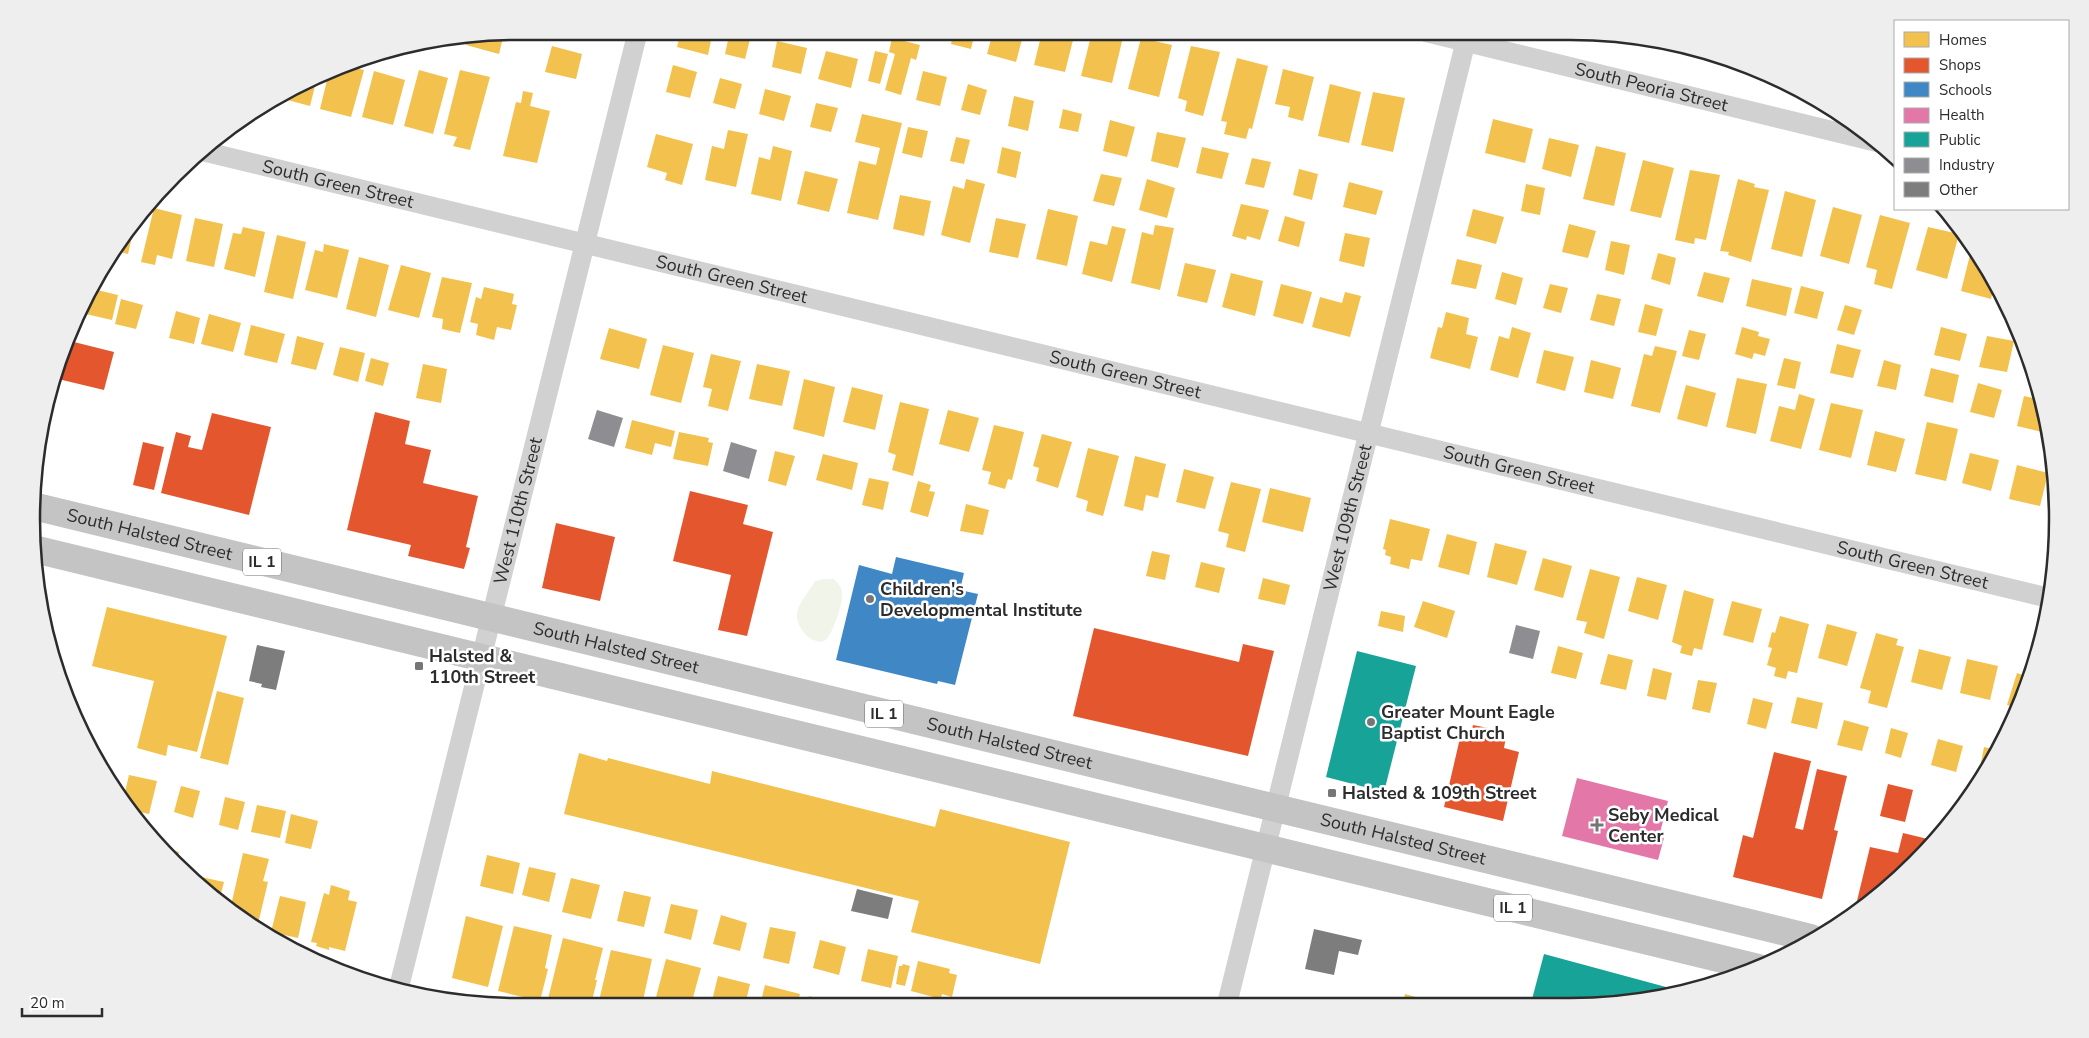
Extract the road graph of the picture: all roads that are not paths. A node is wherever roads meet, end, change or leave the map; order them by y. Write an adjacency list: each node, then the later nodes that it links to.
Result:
1 (636, 40): 6 (street, West 110th Street)
2 (1466, 40): 7 (street, West 109th Street)
3 (1479, 40): 4 (street, South Peoria Street)
4 (1860, 138)
5 (210, 153): 6 (street, South Green Street)
6 (585, 244): 7 (street, South Green Street); 11 (street, West 110th Street)
7 (1369, 434): 10 (street, South Green Street); 13 (street, West 109th Street)
8 (40, 508): 11 (main road, South Halsted Street / IL 1)
9 (41, 551): 12 (main road, IL 1)
10 (2043, 596)
11 (492, 618): 12 (street, West 110th Street); 13 (main road, South Halsted Street / IL 1)
12 (482, 658): 14 (main road, IL 1); 17 (street, West 110th Street)
13 (1276, 809): 14 (street, West 109th Street); 15 (main road, South Halsted Street / IL 1)
14 (1266, 848): 16 (main road, IL 1); 18 (street, West 109th Street)
15 (1805, 937)
16 (1746, 965)
17 (400, 983)
18 (1228, 998)

